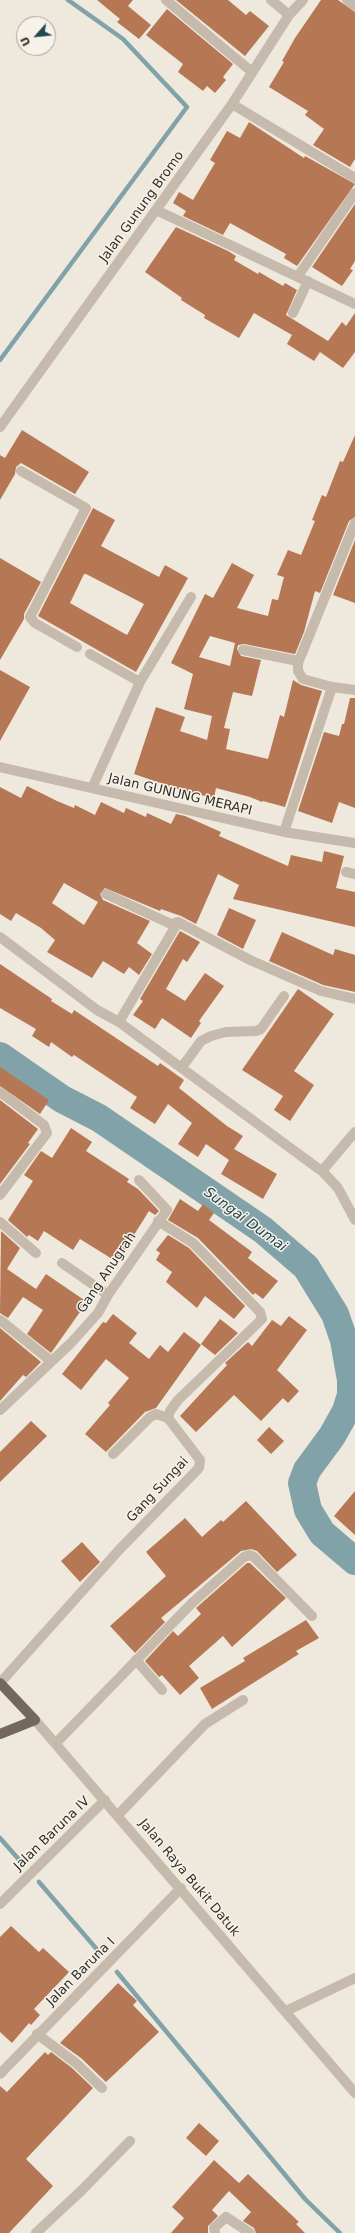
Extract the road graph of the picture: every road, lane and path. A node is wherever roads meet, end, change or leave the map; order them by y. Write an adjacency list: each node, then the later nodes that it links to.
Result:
1 (166, 0): 7 (street)
2 (271, 0): 6 (street)
3 (303, 0): 6 (street, Jalan Gunung Bromo)
4 (347, 0): 5 (street)
5 (355, 6)
6 (289, 15): 7 (street, Jalan Gunung Bromo)
7 (252, 72): 8 (street, Jalan Gunung Bromo)
8 (232, 104): 9 (street); 11 (street, Jalan Gunung Bromo)
9 (355, 178)
10 (355, 194): 12 (street)
11 (156, 210): 12 (street); 16 (street, Jalan Gunung Bromo)
12 (298, 276): 13 (street)
13 (308, 281): 14 (street); 15 (street)
14 (355, 304)
15 (294, 313)
16 (0, 427)
17 (21, 471): 20 (street)
18 (355, 523): 23 (street)
19 (191, 597): 24 (street)
20 (77, 647)
21 (243, 650): 23 (street)
22 (90, 654): 24 (street)
23 (298, 661): 25 (street)
24 (140, 682): 28 (street)
25 (332, 687): 26 (street); 29 (street)
26 (355, 690)
27 (0, 767): 28 (street, Jalan GUNUNG MERAPI)
28 (92, 788): 29 (street, Jalan GUNUNG MERAPI)
29 (284, 832): 30 (street, Jalan GUNUNG MERAPI)
30 (355, 843)
31 (106, 894): 32 (street)
32 (178, 922): 35 (street); 36 (street)
33 (0, 937): 36 (street)
34 (284, 996): 37 (street)
35 (355, 999)
36 (119, 1022): 37 (street)
37 (182, 1067): 40 (street)
38 (0, 1092): 42 (street)
39 (355, 1132): 40 (street)
40 (322, 1172): 43 (street)
41 (139, 1180): 44 (street, Gang Anugrah)
42 (0, 1195)
43 (355, 1220)
44 (158, 1221): 48 (street, Gang Anugrah); 52 (street)
45 (0, 1222): 46 (street)
46 (36, 1253)
47 (62, 1263): 48 (street)
48 (108, 1295): 50 (street, Gang Anugrah)
49 (0, 1320): 50 (street)
50 (51, 1361): 51 (street, Gang Anugrah)
51 (0, 1410)
52 (168, 1418): 53 (street); 56 (street, Gang Sungai)
53 (112, 1454)
54 (312, 1616): 55 (street)
55 (136, 1660): 57 (street); 61 (street)
56 (0, 1683): 59 (main road, Jalan Raya Bukit Datuk)
57 (162, 1690)
58 (243, 1700): 63 (street)
59 (35, 1720): 60 (main road); 61 (street, Jalan Raya Bukit Datuk)
60 (0, 1734)
61 (56, 1743): 62 (street, Jalan Raya Bukit Datuk)
62 (105, 1800): 63 (street, Jalan Raya Bukit Datuk); 65 (street, Jalan Baruna IV)
63 (118, 1815): 64 (street, Jalan Raya Bukit Datuk)
64 (181, 1888): 67 (street, Jalan Raya Bukit Datuk); 68 (street, Jalan Baruna I)
65 (0, 1904)
66 (355, 1978): 67 (street)
67 (286, 2011): 71 (street, Jalan Raya Bukit Datuk)
68 (37, 2034): 69 (street, Jalan Baruna I); 70 (street)
69 (0, 2074)
70 (102, 2088)
71 (355, 2093)
72 (130, 2140): 73 (street)
73 (36, 2233)
74 (215, 2233): 75 (street)
75 (250, 2233)

